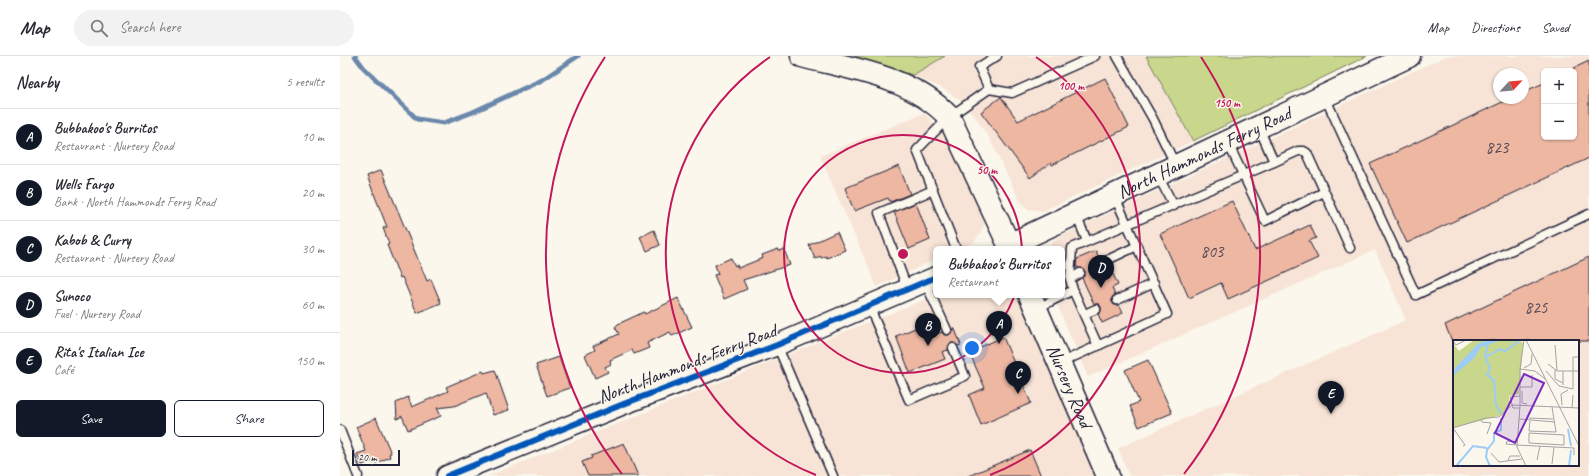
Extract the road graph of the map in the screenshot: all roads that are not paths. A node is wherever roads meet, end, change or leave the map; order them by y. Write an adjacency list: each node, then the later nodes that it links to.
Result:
1 (802, 56): 8 (main road)
2 (997, 56): 6 (lane)
3 (1095, 56): 6 (lane)
4 (1117, 56): 12 (lane)
5 (1409, 56): 7 (main road, North Hammonds Ferry Road)
6 (989, 89): 8 (lane)
7 (1325, 96): 9 (main road, North Hammonds Ferry Road); 19 (lane)
8 (949, 117): 14 (lane); 23 (main road)
9 (1259, 127): 10 (main road, North Hammonds Ferry Road); 11 (lane)
10 (1228, 142): 12 (main road, North Hammonds Ferry Road); 13 (lane)
11 (1274, 162): 13 (lane); 15 (lane)
12 (1167, 171): 16 (main road, North Hammonds Ferry Road); 17 (lane)
13 (1243, 176): 15 (lane); 17 (lane)
14 (933, 190): 22 (lane); 30 (lane)
15 (1324, 192): 26 (lane)
16 (1114, 196): 18 (main road, North Hammonds Ferry Road); 20 (lane)
17 (1174, 206): 20 (lane)
18 (1076, 214): 21 (lane); 24 (main road, North Hammonds Ferry Road)
19 (1589, 214)
20 (1127, 224): 21 (lane); 25 (lane)
21 (1087, 241): 29 (lane)
22 (955, 246)
23 (1005, 246)
24 (1010, 246)
25 (1137, 246): 27 (lane); 31 (lane)
26 (1350, 248)
27 (1101, 263)
28 (1080, 273): 29 (lane)
29 (1070, 279): 32 (lane)
30 (923, 283): 37 (street, North Hammonds Ferry Road); 40 (lane)
31 (1154, 283): 35 (lane); 42 (lane)
32 (1073, 290): 33 (lane); 39 (lane)
33 (1065, 292)
34 (1046, 298): 36 (lane)
35 (1117, 300)
36 (1033, 302): 44 (main road, Nursery Road)
37 (869, 306): 41 (street, North Hammonds Ferry Road); 43 (lane)
38 (1096, 309): 39 (lane)
39 (1085, 314): 42 (lane)
40 (947, 330)
41 (776, 345): 47 (street, North Hammonds Ferry Road); 48 (lane)
42 (1098, 346): 44 (lane)
43 (953, 348)
44 (1059, 363): 49 (main road, Nursery Road)
45 (340, 430): 46 (lane)
46 (358, 476)
47 (448, 476)
48 (832, 476)
49 (1108, 476)

